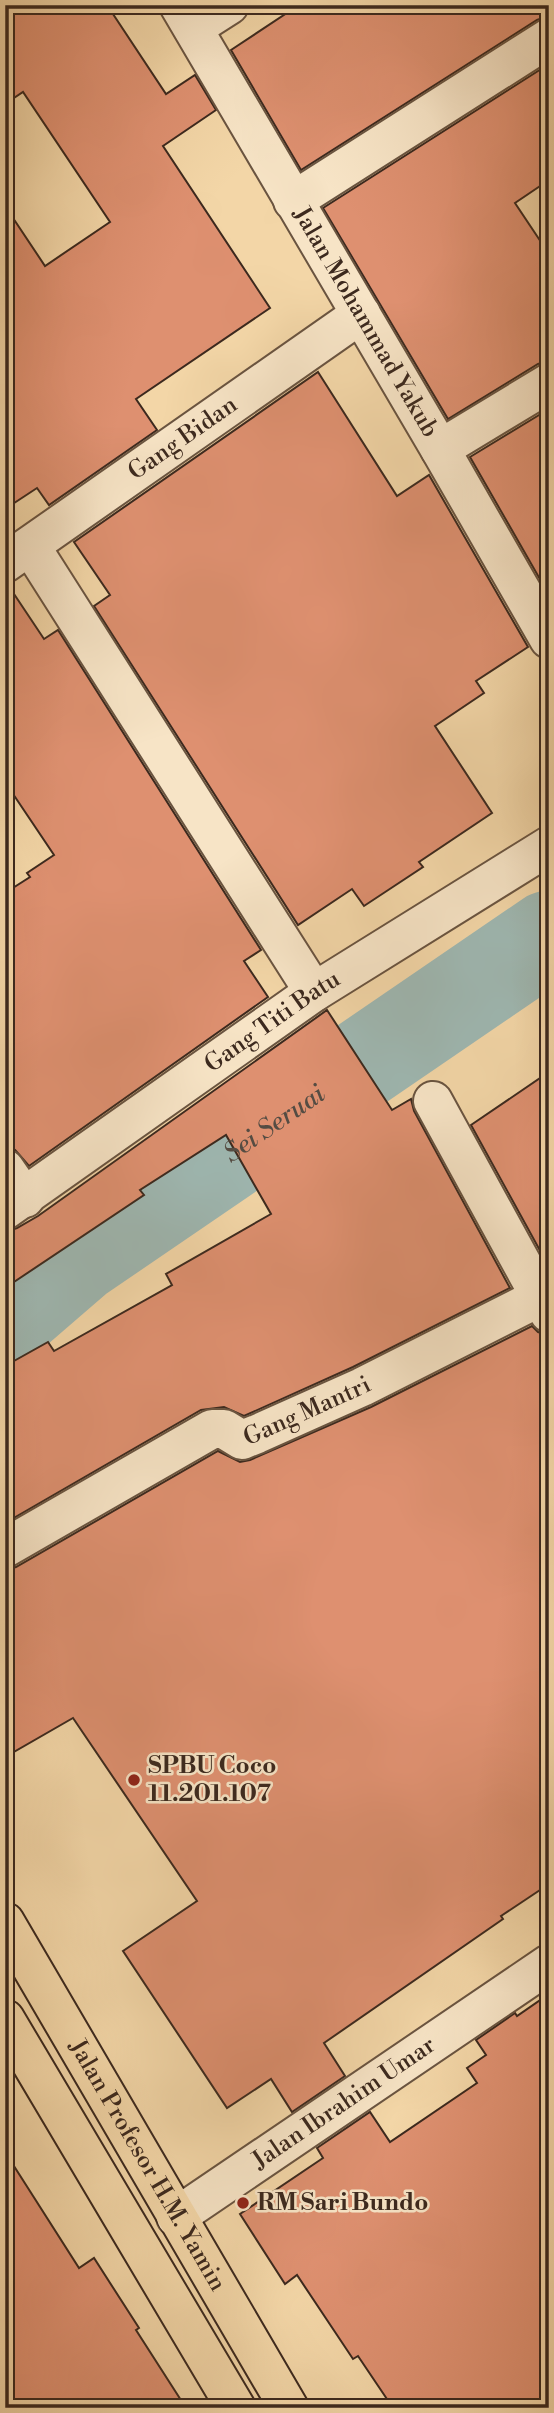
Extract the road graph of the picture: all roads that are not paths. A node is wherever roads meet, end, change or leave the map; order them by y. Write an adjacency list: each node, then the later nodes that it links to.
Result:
1 (229, 5): 2 (street)
2 (186, 17): 4 (street, Jalan Mohammad Yakub)
3 (549, 38): 4 (street)
4 (293, 201): 5 (street, Jalan Mohammad Yakub)
5 (361, 314): 7 (street, Jalan Mohammad Yakub); 8 (street, Gang Bidan)
6 (549, 383): 7 (street)
7 (440, 449): 9 (street, Jalan Mohammad Yakub)
8 (18, 555): 11 (street)
9 (549, 639)
10 (549, 846): 11 (street, Gang Titi Batu)
11 (314, 992): 13 (street, Gang Titi Batu)
12 (433, 1101): 14 (street)
13 (12, 1192)
14 (544, 1305): 15 (street, Gang Mantri)
15 (5, 1548)
16 (5, 1922): 19 (main road, Jalan Profesor H.M. Yamin)
17 (549, 1964): 19 (street, Jalan Ibrahim Umar)
18 (5, 2019): 20 (main road, Jalan Profesor H.M. Yamin)
19 (176, 2217): 20 (street, Jalan Ibrahim Umar); 22 (main road, Jalan Profesor H.M. Yamin)
20 (141, 2244): 21 (main road, Jalan Profesor H.M. Yamin)
21 (236, 2408)
22 (289, 2408)

